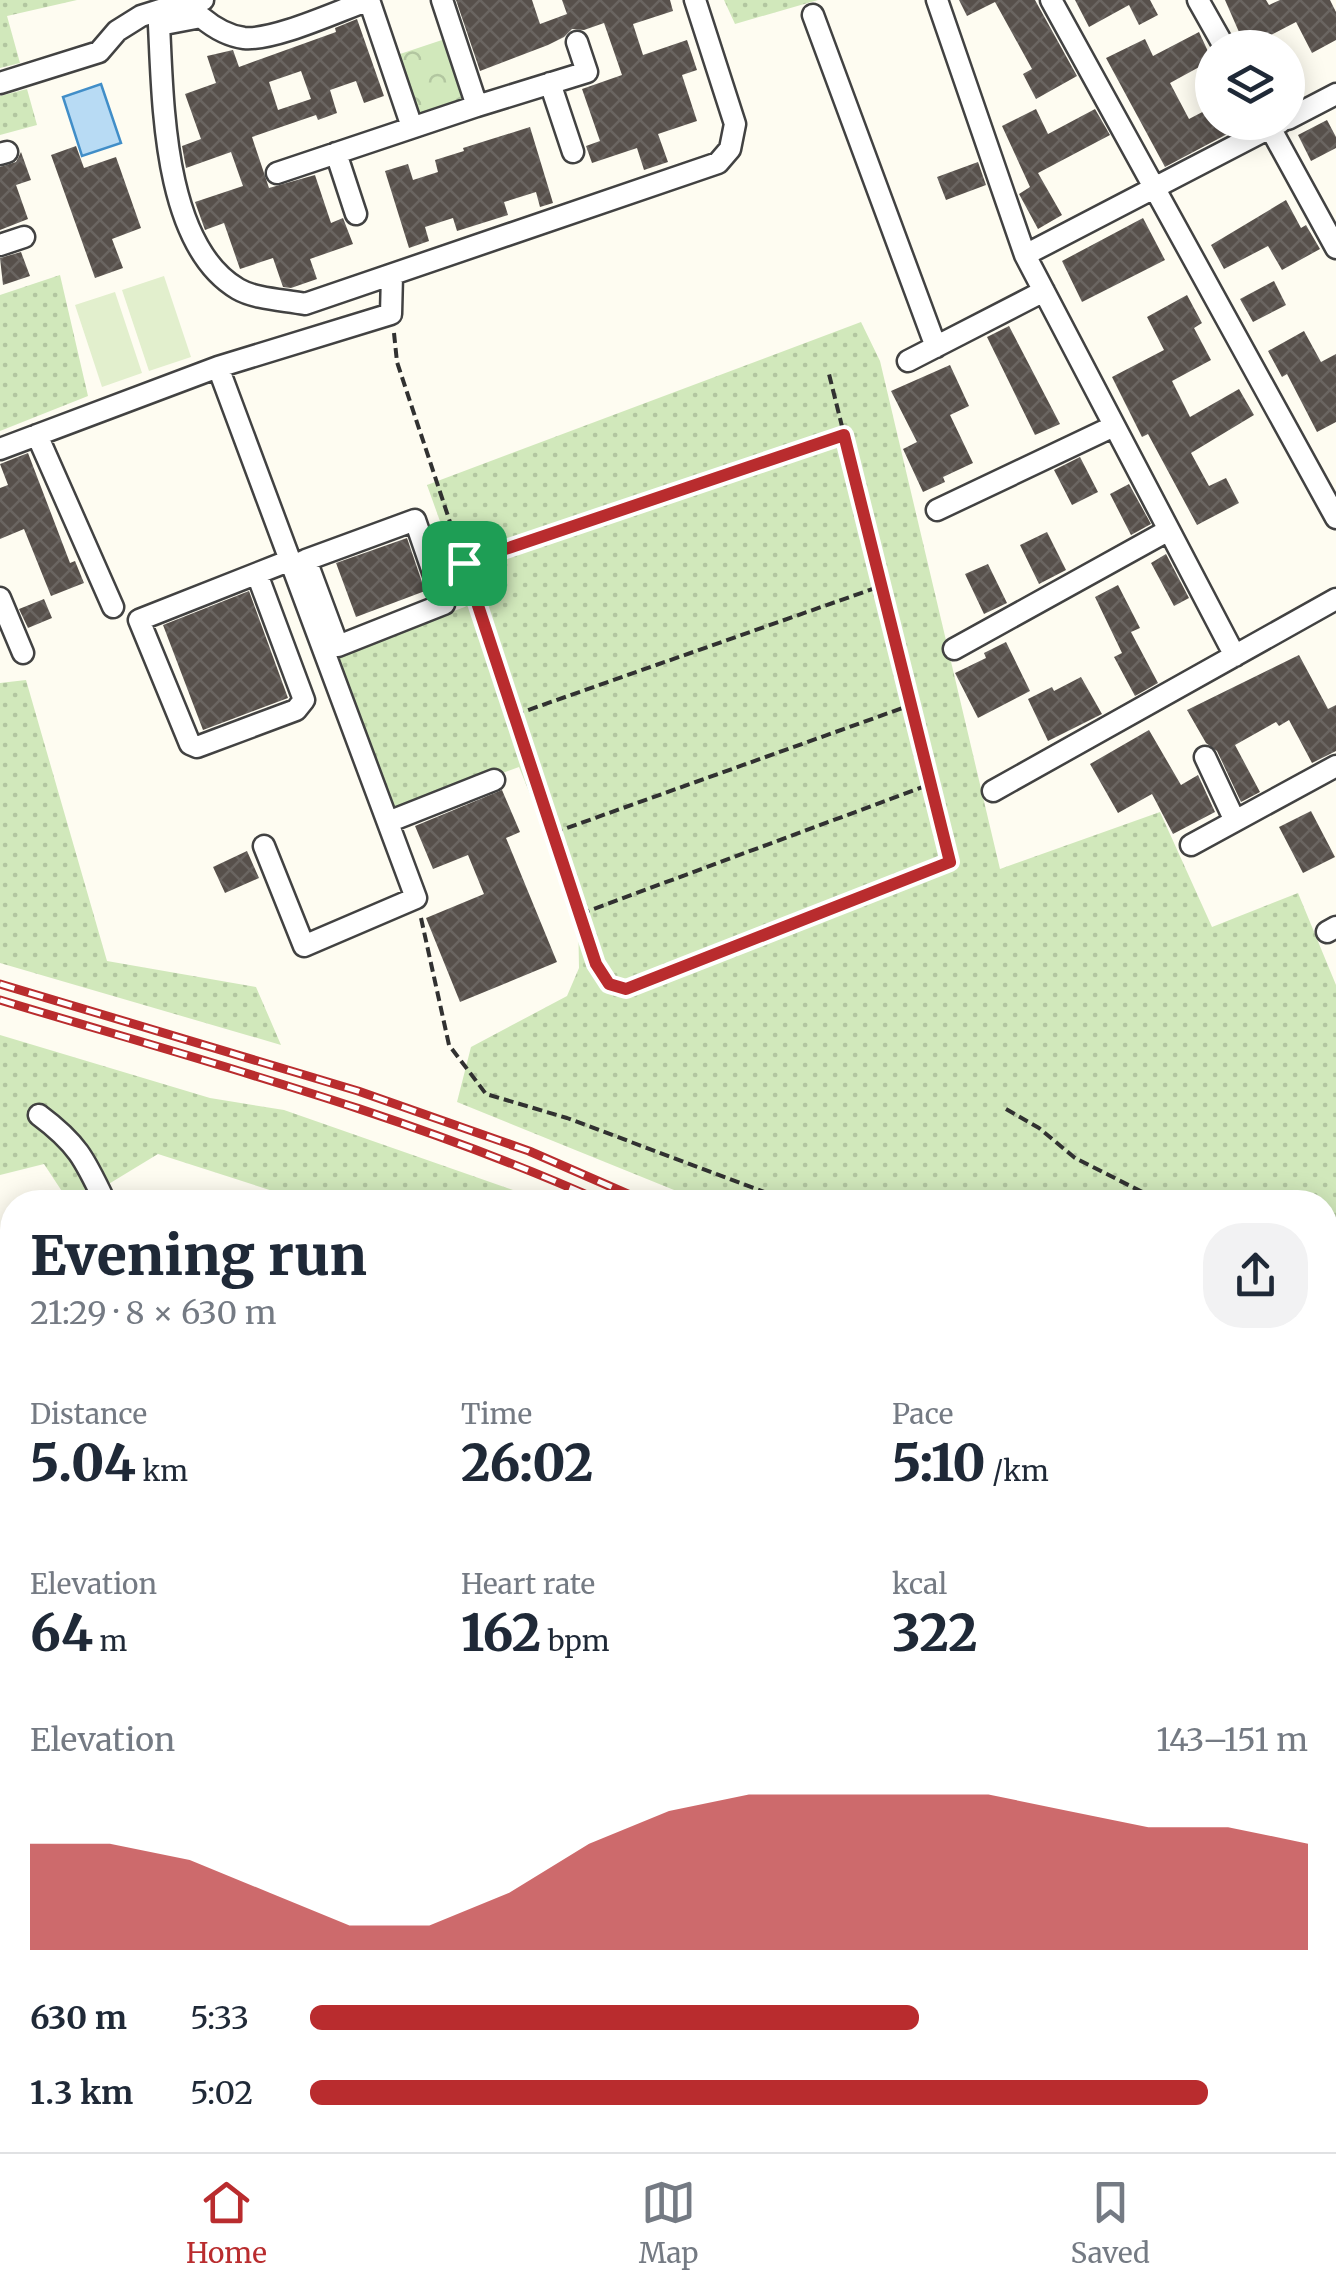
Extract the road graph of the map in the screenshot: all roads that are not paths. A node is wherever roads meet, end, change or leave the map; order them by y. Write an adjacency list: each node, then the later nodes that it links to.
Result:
1 (202, 0): 9 (street)
2 (369, 0): 9 (street); 17 (street)
3 (442, 0): 15 (street)
4 (695, 0): 29 (street)
5 (937, 0): 28 (street)
6 (1050, 0): 23 (street)
7 (1198, 0): 10 (street)
8 (813, 15): 31 (street)
9 (159, 18): 12 (street); 29 (street)
10 (1215, 30)
11 (578, 42): 13 (street)
12 (0, 83)
13 (550, 83): 15 (street); 20 (street)
14 (1336, 94): 16 (street)
15 (477, 106): 17 (street)
16 (1305, 109)
17 (412, 127): 21 (street)
18 (1245, 140): 23 (street)
19 (1284, 140): 27 (street)
20 (573, 152)
21 (336, 153): 22 (street); 24 (street)
22 (277, 173)
23 (1154, 190): 28 (street); 38 (street)
24 (356, 214)
25 (24, 236): 26 (street)
26 (0, 245)
27 (1336, 248)
28 (1025, 255): 30 (street)
29 (392, 275): 33 (street)
30 (1044, 290): 31 (street); 34 (street)
31 (936, 347): 32 (street)
32 (908, 361)
33 (218, 367): 35 (street); 40 (street)
34 (1114, 426): 37 (street); 39 (street)
35 (37, 434): 36 (street); 44 (street)
36 (0, 448)
37 (937, 510)
38 (1336, 518)
39 (1169, 530): 45 (street); 47 (street)
40 (296, 562): 40 (street); 41 (street); 53 (street)
41 (256, 574): 41 (street)
42 (0, 598): 46 (street)
43 (1336, 600): 47 (street)
44 (113, 607)
45 (954, 649)
46 (23, 652)
47 (1235, 656): 51 (street)
48 (1205, 757): 52 (street)
49 (1336, 766): 52 (street)
50 (494, 780): 53 (street)
51 (994, 791)
52 (1235, 821): 54 (street)
53 (388, 822): 55 (street)
54 (1191, 845)
55 (264, 846)
56 (39, 1115): 57 (street)
57 (99, 1190)

